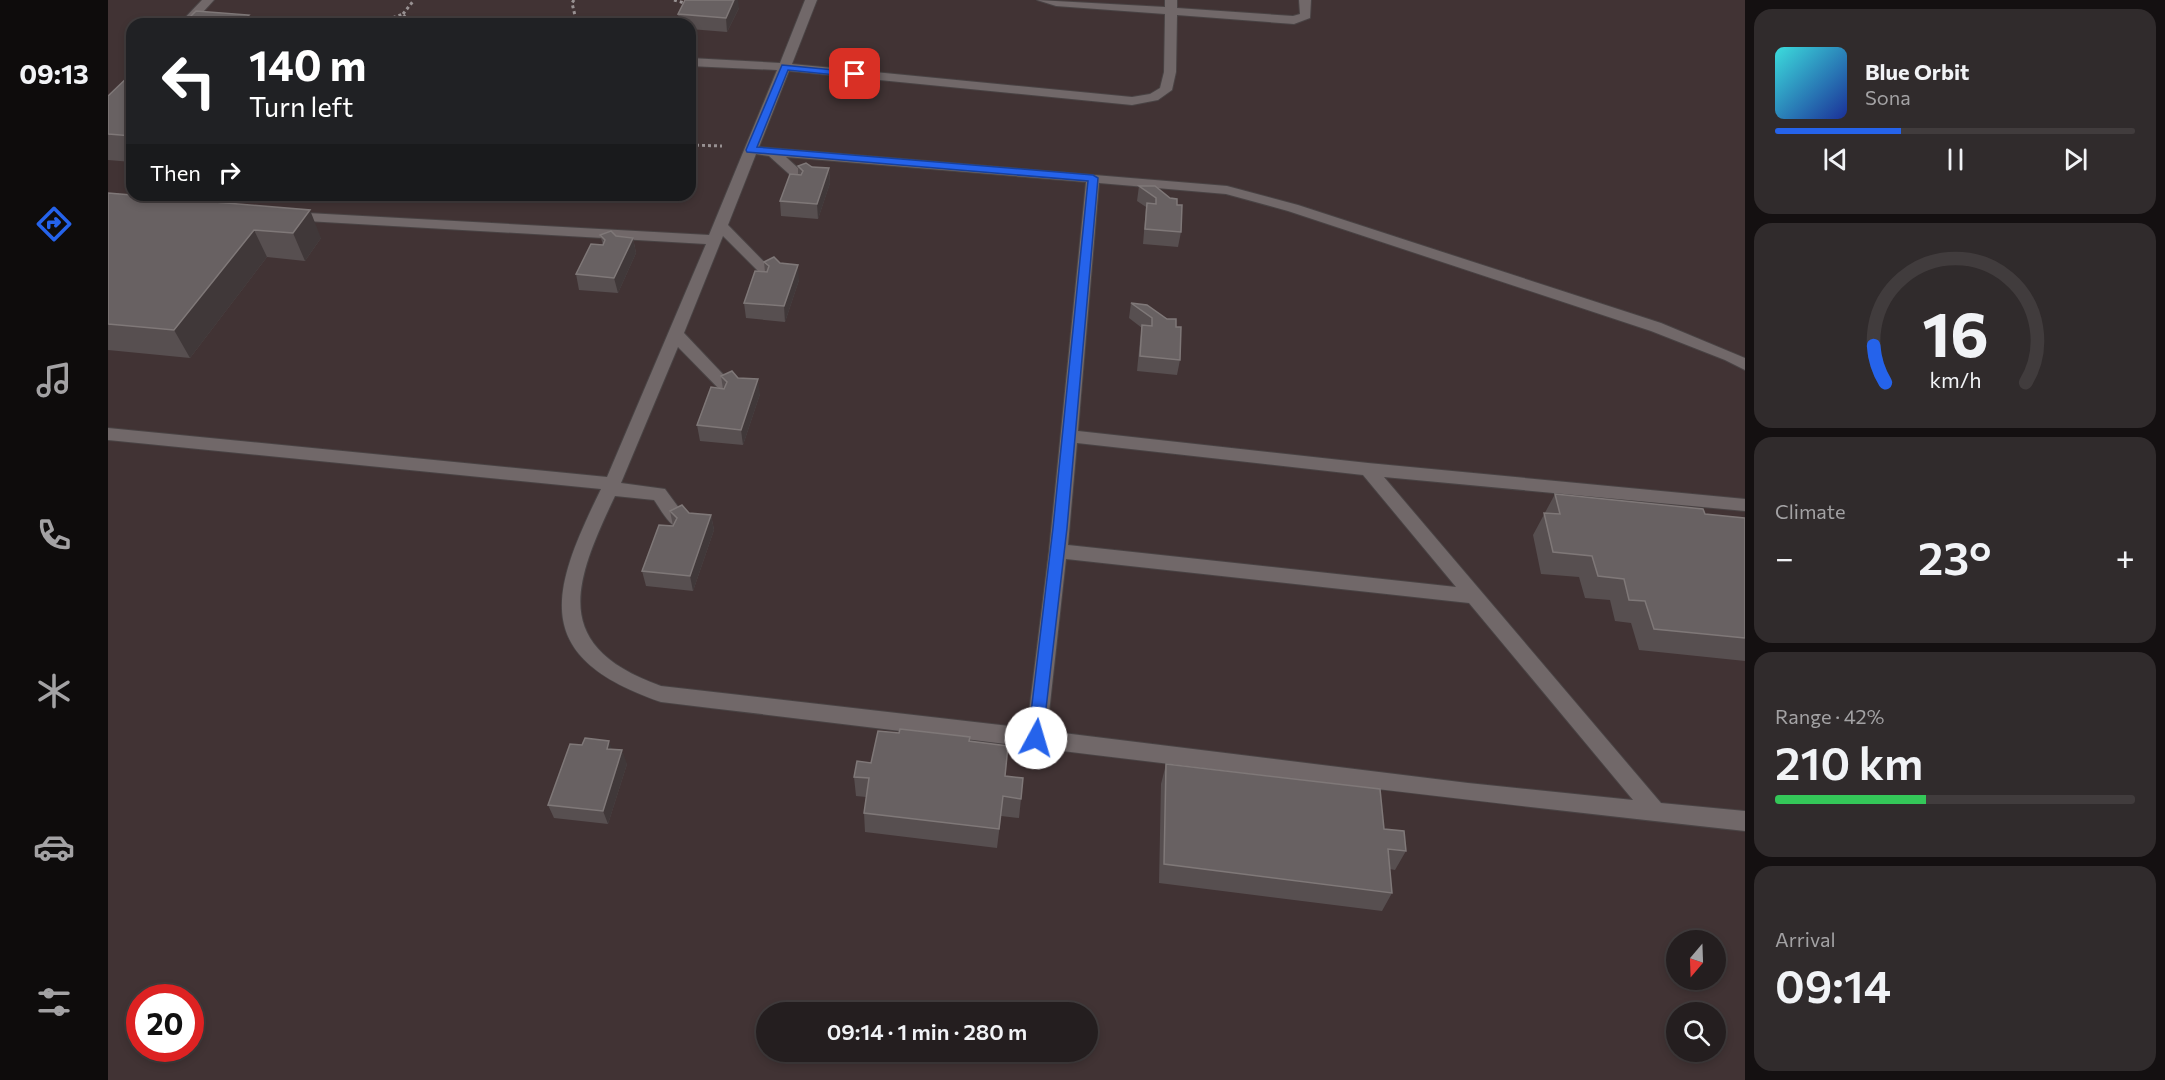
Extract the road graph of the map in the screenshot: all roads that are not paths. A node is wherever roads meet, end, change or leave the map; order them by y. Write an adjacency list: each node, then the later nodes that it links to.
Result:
1 (208, 0): 6 (lane)
2 (811, 0): 8 (lane)
3 (1043, 0): 5 (lane)
4 (1305, 0): 5 (lane)
5 (1171, 6): 8 (lane)
6 (191, 18)
7 (696, 62): 8 (lane)
8 (785, 67): 9 (lane)
9 (751, 150): 10 (lane); 14 (lane)
10 (773, 152): 11 (lane); 12 (lane)
11 (1093, 178): 18 (lane); 21 (lane)
12 (803, 179)
13 (278, 215): 15 (lane)
14 (720, 225): 15 (lane); 16 (lane)
15 (715, 240): 17 (lane)
16 (770, 274)
17 (675, 334): 19 (lane); 23 (lane)
18 (1745, 365)
19 (729, 389)
20 (108, 434): 23 (lane)
21 (1069, 436): 22 (lane); 26 (lane)
22 (1368, 469): 24 (lane); 27 (lane)
23 (612, 487): 25 (lane); 28 (lane)
24 (1745, 505)
25 (681, 523)
26 (1058, 551): 27 (lane); 28 (lane)
27 (1475, 596): 29 (lane)
28 (1036, 738): 29 (lane)
29 (1655, 811): 30 (lane)
30 (1745, 822)

